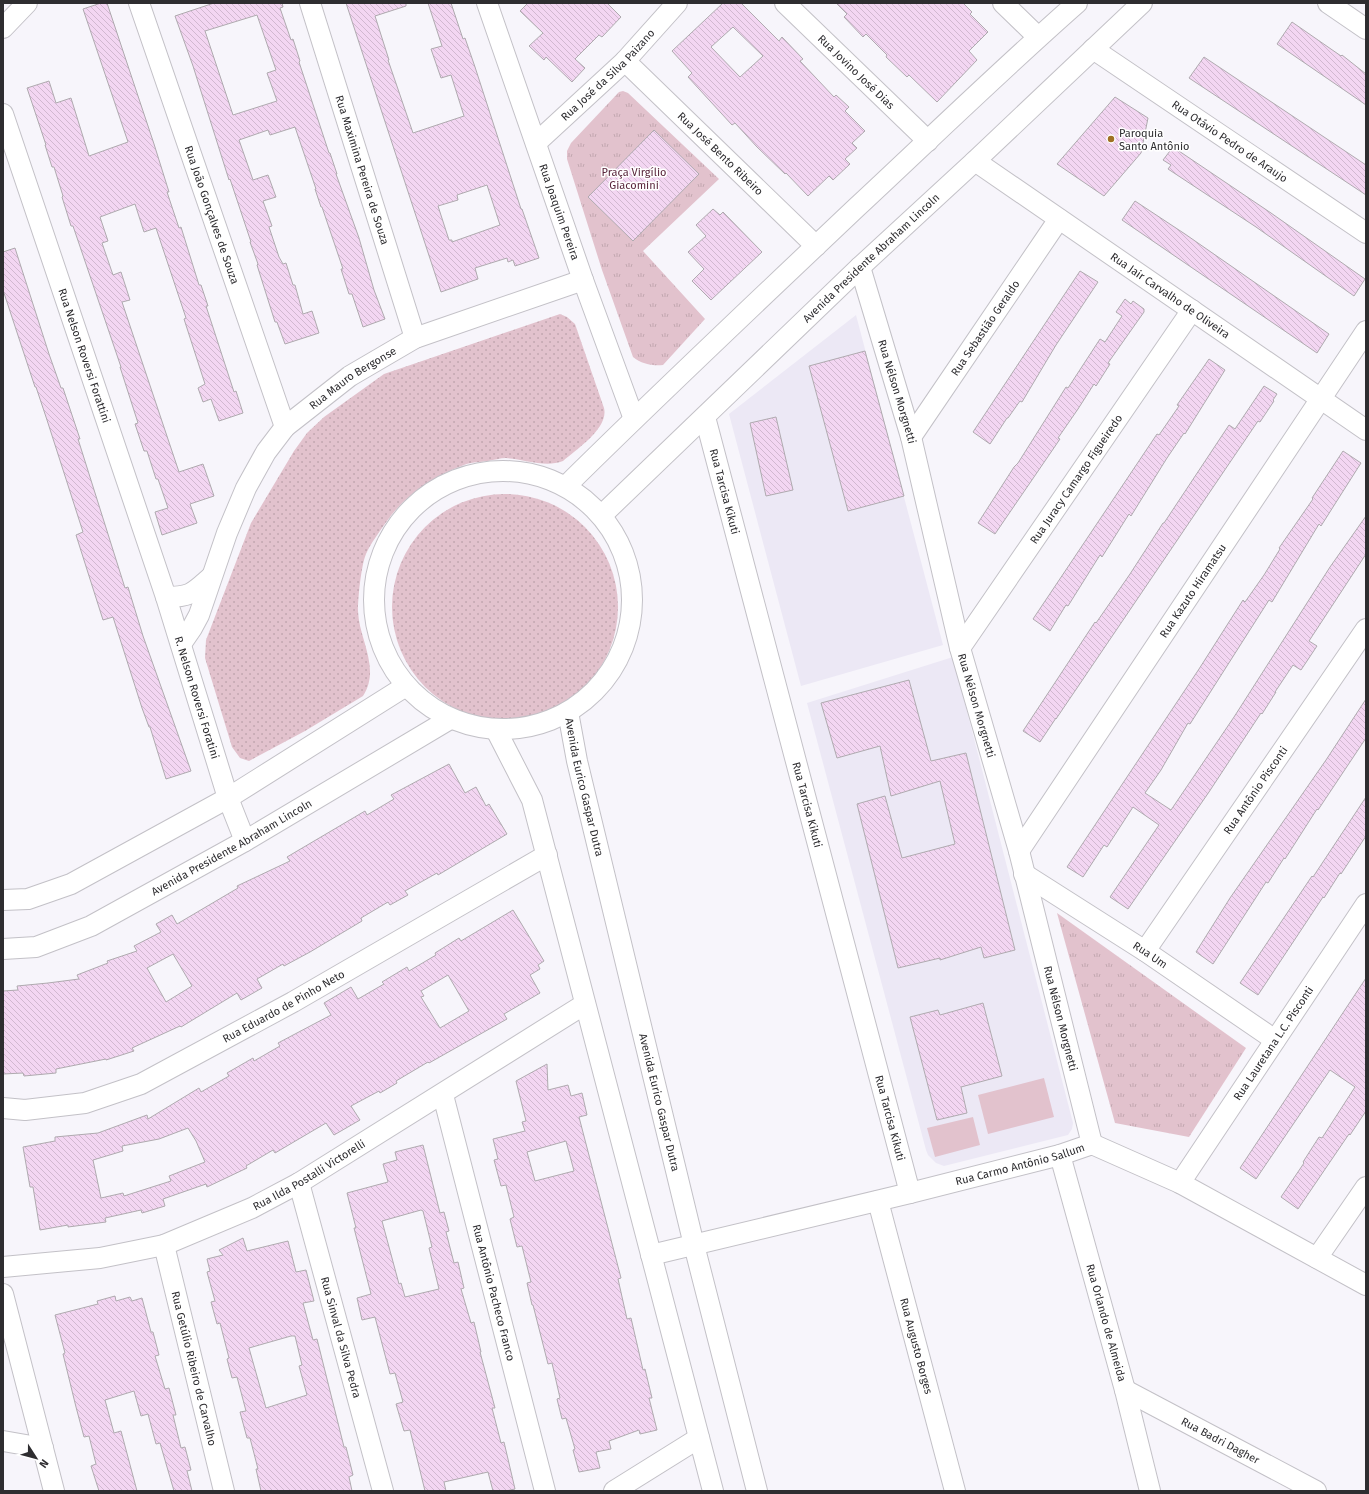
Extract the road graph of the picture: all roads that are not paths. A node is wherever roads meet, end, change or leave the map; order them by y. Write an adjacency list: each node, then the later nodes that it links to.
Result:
1 (27, 3): 11 (street)
2 (139, 3): 31 (street, Rua João Gonçalves de Souza)
3 (310, 3): 27 (street, Rua Maximina Pereira de Souza)
4 (487, 3): 18 (street, Rua Joaquim Pereira)
5 (676, 3): 15 (street, Rua José da Silva Paizano)
6 (785, 3): 17 (street, Rua Jovino José Dias)
7 (1003, 3): 13 (street)
8 (1077, 3): 13 (street)
9 (1142, 3): 14 (street, Avenida Presidente Abraham Lincoln)
10 (1328, 3): 12 (street)
11 (3, 28)
12 (1366, 29)
13 (1038, 37): 17 (street)
14 (1093, 49): 19 (street, Avenida Presidente Abraham Lincoln); 21 (street, Rua Otávio Pedro de Araujo)
15 (625, 61): 18 (street, Rua José da Silva Paizano); 22 (street, Rua José Bento Ribeiro)
16 (3, 114): 37 (street, Rua Nelson Roversi Forattini)
17 (928, 141): 22 (street)
18 (536, 143): 24 (street, Rua Joaquim Pereira)
19 (975, 161): 20 (street, Rua Jair Carvalho de Oliveira); 23 (street, Avenida Presidente Abraham Lincoln)
20 (1059, 219): 25 (street, Rua Jair Carvalho de Oliveira); 33 (street, Rua Sebastião Geraldo)
21 (1366, 233)
22 (816, 246): 30 (street)
23 (860, 267): 29 (street, Avenida Presidente Abraham Lincoln); 33 (street, Rua Nélson Morgnetti)
24 (583, 280): 27 (street, Rua Mauro Bergonse); 30 (street, Rua Joaquim Pereira)
25 (1192, 310): 28 (street, Rua Jair Carvalho de Oliveira); 40 (street, Rua Juracy Camargo Figueiredo)
26 (1366, 331): 28 (street, Rua Kazuto Hiramatsu)
27 (416, 338): 31 (street, Rua Mauro Bergonse)
28 (1320, 399): 32 (street, Rua Jair Carvalho de Oliveira); 47 (street, Rua Kazuto Hiramatsu)
29 (705, 417): 35 (street, Avenida Presidente Abraham Lincoln); 63 (street, Rua Tarcisa Kikuti)
30 (634, 419): 34 (street)
31 (285, 427): 36 (street, Rua Mauro Bergonse)
32 (1366, 430)
33 (912, 437): 40 (street, Rua Nélson Morgnetti)
34 (566, 486): 35 (street); 41 (street)
35 (602, 515): 42 (street)
36 (212, 577): 37 (street); 39 (street, Rua Mauro Bergonse)
37 (166, 597): 39 (street, R. Nelson Roversi Foratini)
38 (1366, 629): 53 (street, Rua Antônio Pisconti)
39 (181, 644): 45 (street, R. Nelson Roversi Foratini)
40 (960, 648): 47 (street, Rua Nélson Morgnetti)
41 (406, 686): 43 (street); 45 (street)
42 (568, 712): 44 (street); 66 (street, Avenida Eurico Gaspar Dutra)
43 (450, 719): 44 (street); 46 (street, Avenida Presidente Abraham Lincoln)
44 (496, 730): 48 (street)
45 (228, 798): 46 (street, R. Nelson Roversi Foratini); 50 (street)
46 (245, 841): 52 (street, Avenida Presidente Abraham Lincoln)
47 (1019, 851): 49 (street, Rua Nélson Morgnetti)
48 (547, 855): 54 (street); 57 (street, Rua Eduardo de Pinho Neto)
49 (1024, 874): 53 (street, Rua Um); 58 (street, Rua Nélson Morgnetti)
50 (3, 900)
51 (1366, 904): 55 (street, Rua Lauretana L.C. Pisconti)
52 (3, 949)
53 (1145, 951): 55 (street, Rua Um)
54 (585, 1004): 56 (street, Rua Ilda Postalli Victorelli); 67 (street)
55 (1275, 1040): 61 (street, Rua Lauretana L.C. Pisconti)
56 (443, 1094): 60 (street, Rua Ilda Postalli Victorelli); 79 (street, Rua Antônio Pacheco Franco)
57 (3, 1108)
58 (1092, 1144): 59 (street, Rua Carmo Antônio Sallum); 61 (street, Rua Carmo Antônio Sallum)
59 (1060, 1155): 63 (street, Rua Carmo Antônio Sallum); 72 (street, Rua Orlando de Almeida)
60 (299, 1183): 65 (street, Rua Ilda Postalli Victorelli); 78 (street, Rua Sinval da Silva Pedra)
61 (1180, 1183): 68 (street, Rua Carmo Antônio Sallum)
62 (1366, 1187): 68 (street)
63 (910, 1193): 64 (street, Rua Carmo Antônio Sallum)
64 (878, 1201): 66 (street, Rua Carmo Antônio Sallum); 83 (street, Rua Augusto Borges)
65 (164, 1245): 69 (street, Rua Ilda Postalli Victorelli); 77 (street, Rua Getúlio Ribeiro de Carvalho)
66 (694, 1245): 67 (street, Rua Carmo Antônio Sallum); 82 (street, Avenida Eurico Gaspar Dutra)
67 (651, 1256): 73 (street)
68 (1317, 1258): 70 (street, Rua Carmo Antônio Sallum)
69 (3, 1267)
70 (1366, 1285)
71 (3, 1294): 75 (street)
72 (1125, 1390): 84 (street, Rua Orlando de Almeida); 85 (street, Rua Badri Dagher)
73 (699, 1438): 80 (street); 81 (street)
74 (3, 1441): 75 (street)
75 (43, 1448): 76 (street)
76 (54, 1491)
77 (224, 1491)
78 (383, 1491)
79 (545, 1491)
80 (614, 1491)
81 (713, 1491)
82 (757, 1491)
83 (955, 1491)
84 (1150, 1491)
85 (1316, 1491)

